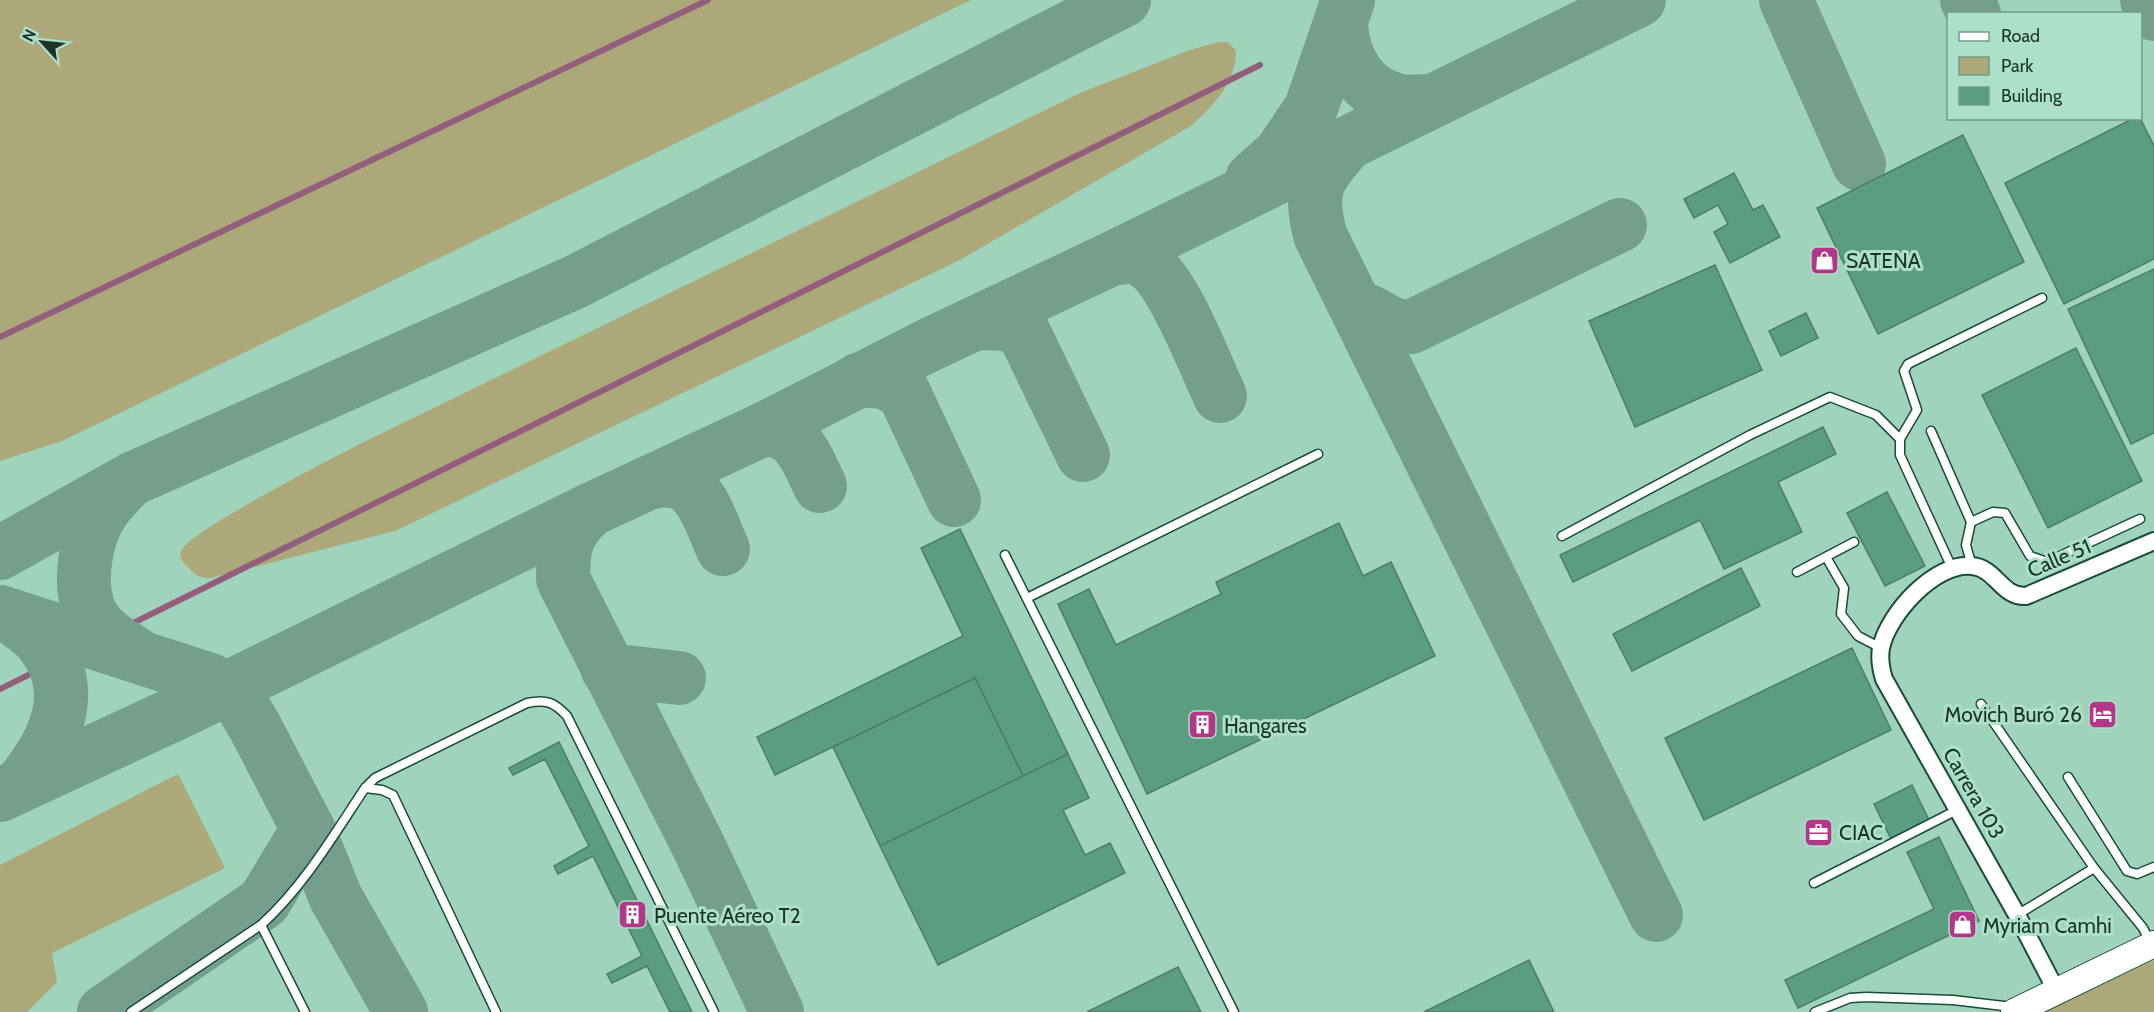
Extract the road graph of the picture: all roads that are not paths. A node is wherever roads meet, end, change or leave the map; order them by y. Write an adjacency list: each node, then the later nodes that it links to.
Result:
1 (2042, 298): 3 (lane)
2 (1931, 431): 6 (lane)
3 (1900, 439): 7 (lane); 13 (lane)
4 (1318, 454): 15 (lane)
5 (2140, 519): 6 (lane)
6 (1971, 522): 12 (lane)
7 (1562, 536)
8 (1854, 542): 11 (lane)
9 (2154, 542): 12 (street, Calle 51)
10 (1005, 555): 15 (lane)
11 (1826, 557): 14 (lane); 16 (lane)
12 (1972, 566): 13 (street)
13 (1952, 568): 16 (street, Carrera 103)
14 (1797, 572)
15 (1027, 598): 33 (lane)
16 (1881, 648): 20 (street, Carrera 103)
17 (1982, 704): 22 (lane)
18 (2068, 777): 21 (lane)
19 (365, 788): 25 (lane); 31 (lane); 32 (lane)
20 (1957, 810): 23 (lane); 24 (street, Carrera 103)
21 (2154, 867)
22 (2094, 868): 24 (lane); 26 (lane)
23 (1814, 883)
24 (2017, 915): 27 (street, Carrera 103)
25 (261, 925): 29 (lane); 30 (lane)
26 (2153, 945): 27 (main road)
27 (2056, 992): 28 (main road)
28 (2017, 1010): 34 (lane)
29 (131, 1012)
30 (305, 1012)
31 (496, 1012)
32 (714, 1012)
33 (1234, 1012)
34 (1815, 1012)

